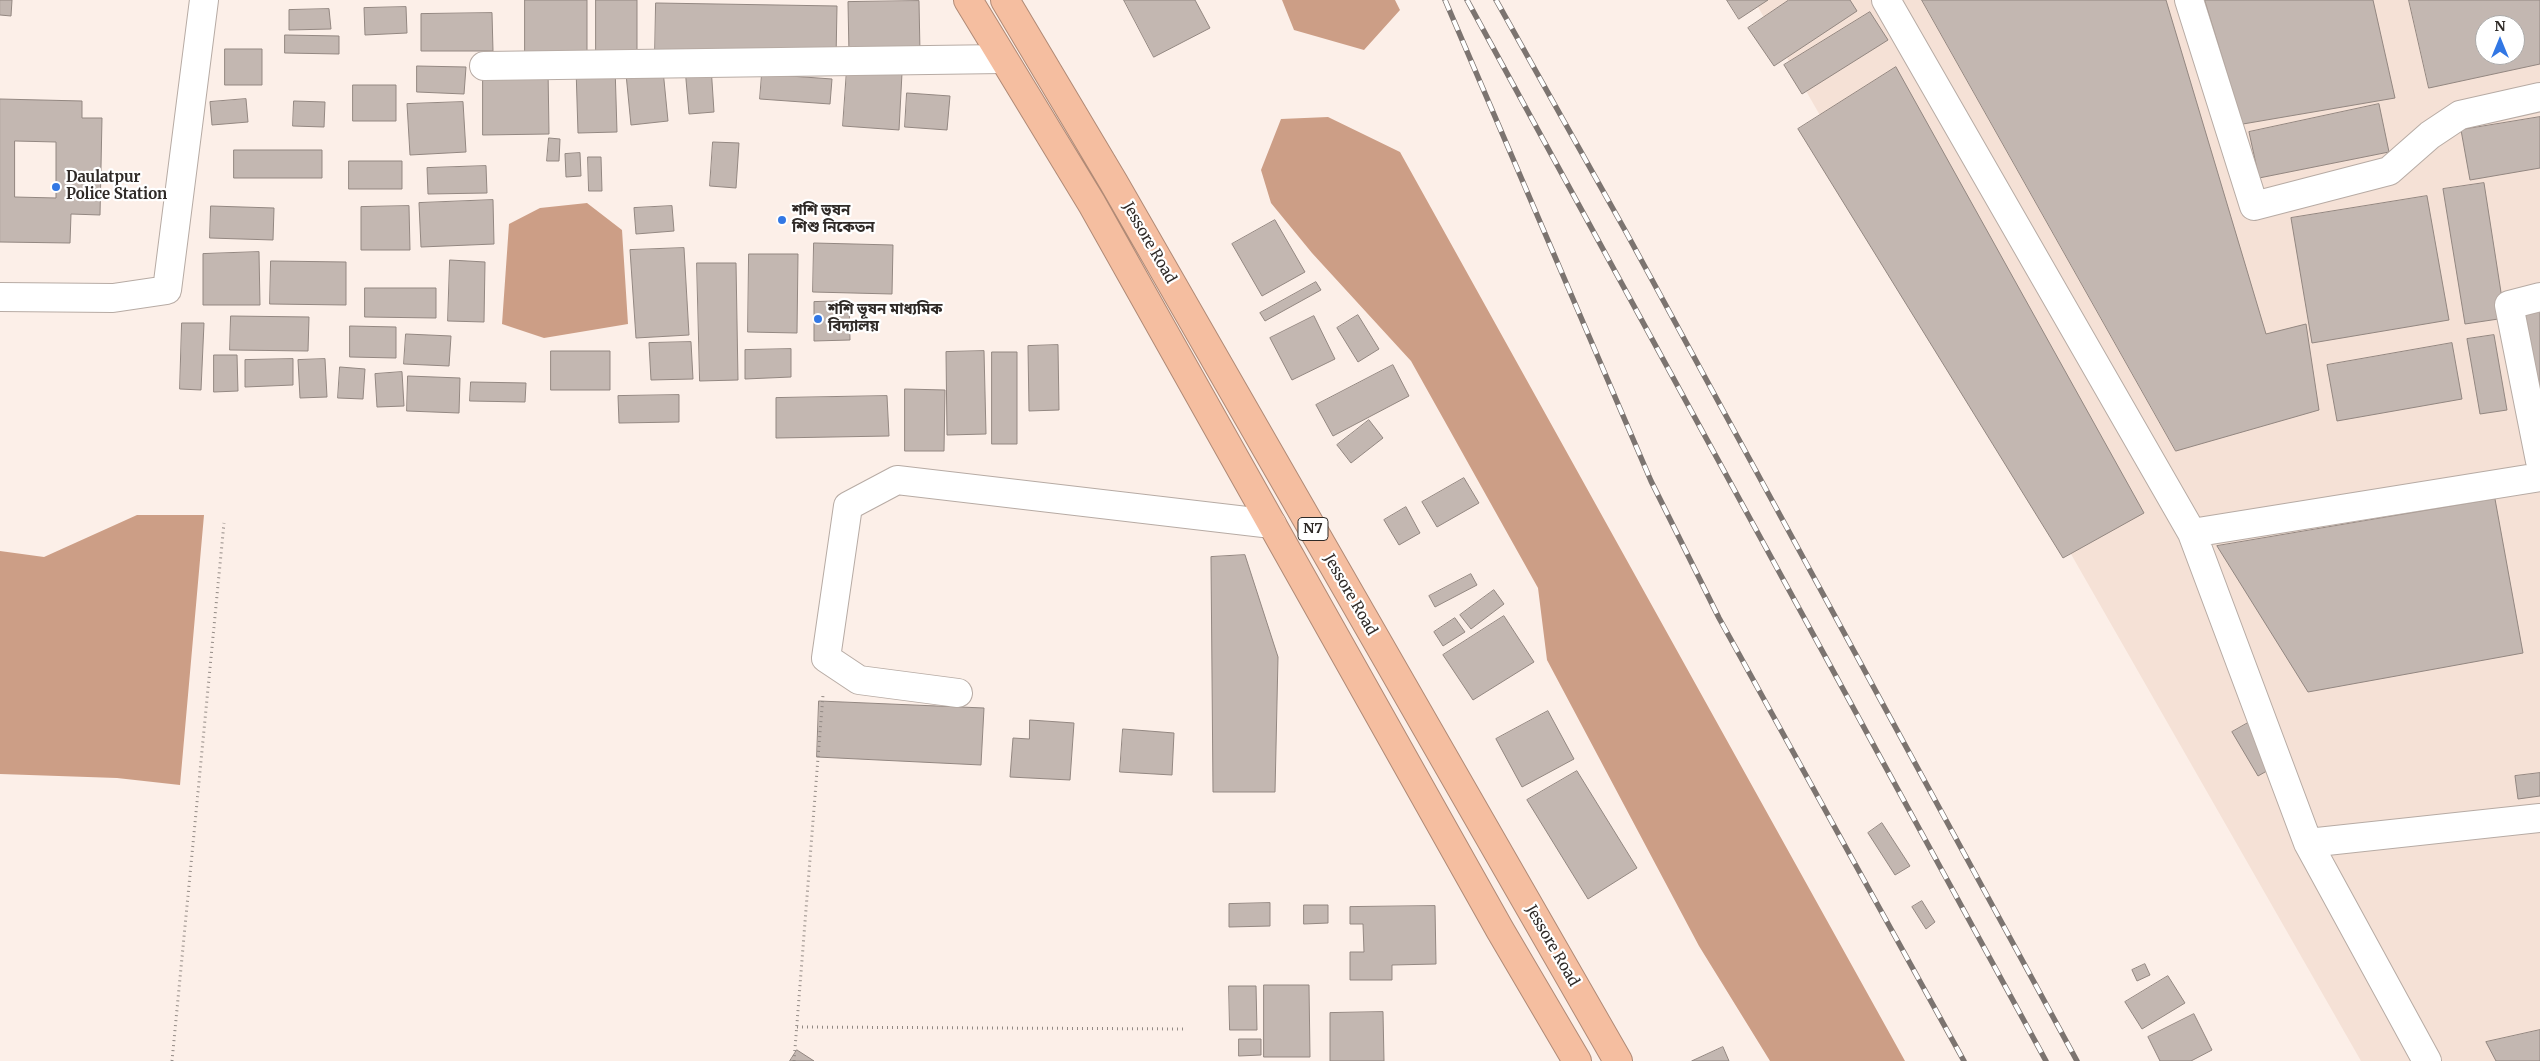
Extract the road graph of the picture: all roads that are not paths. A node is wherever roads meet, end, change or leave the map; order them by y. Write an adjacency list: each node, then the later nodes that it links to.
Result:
1 (204, 0): 10 (street)
2 (968, 0): 6 (highway, Jessore Road / N7)
3 (1004, 0): 19 (highway, Jessore Road / N7)
4 (1886, 0): 14 (street)
5 (2188, 0): 8 (street)
6 (1003, 59): 7 (street); 13 (highway, Jessore Road / N7)
7 (484, 66)
8 (2540, 97)
9 (2540, 297): 11 (street)
10 (0, 298)
11 (2540, 461)
12 (2540, 477): 14 (street)
13 (1272, 524): 15 (street); 18 (highway, Jessore Road / N7)
14 (2192, 533): 17 (street)
15 (958, 693)
16 (2540, 818): 17 (street)
17 (2308, 843): 20 (street)
18 (1577, 1061)
19 (1618, 1061)
20 (2427, 1061)

